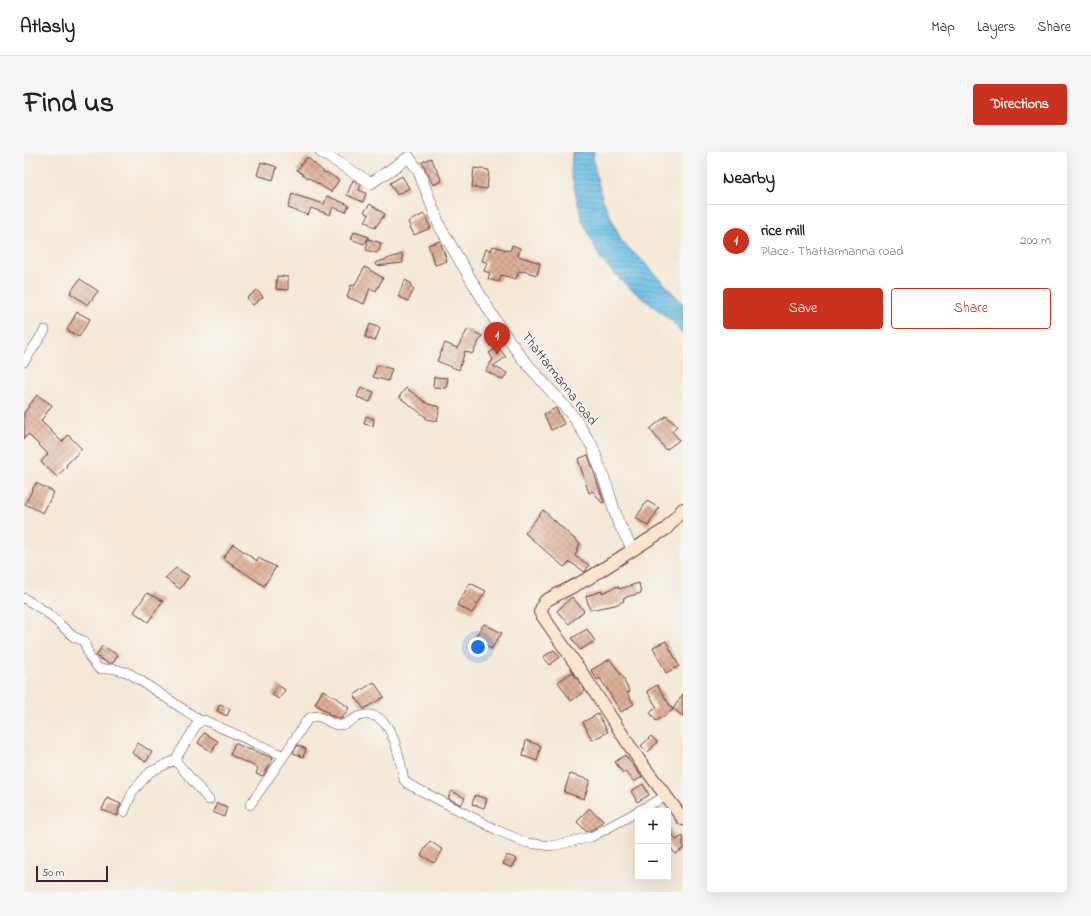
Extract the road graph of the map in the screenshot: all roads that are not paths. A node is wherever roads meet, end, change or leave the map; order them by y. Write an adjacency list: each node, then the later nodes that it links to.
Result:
1 (321, 152): 2 (street, Thattarmanna road)
2 (408, 154): 6 (street, Thattarmanna road)
3 (45, 330): 4 (street)
4 (24, 362)
5 (683, 508): 6 (main road)
6 (633, 550): 11 (main road)
7 (24, 598): 8 (street)
8 (201, 721): 9 (street); 10 (street)
9 (284, 756): 11 (street); 13 (street)
10 (175, 760): 12 (street); 14 (street)
11 (666, 796): 15 (main road)
12 (209, 800)
13 (250, 805)
14 (124, 812)
15 (683, 819)

